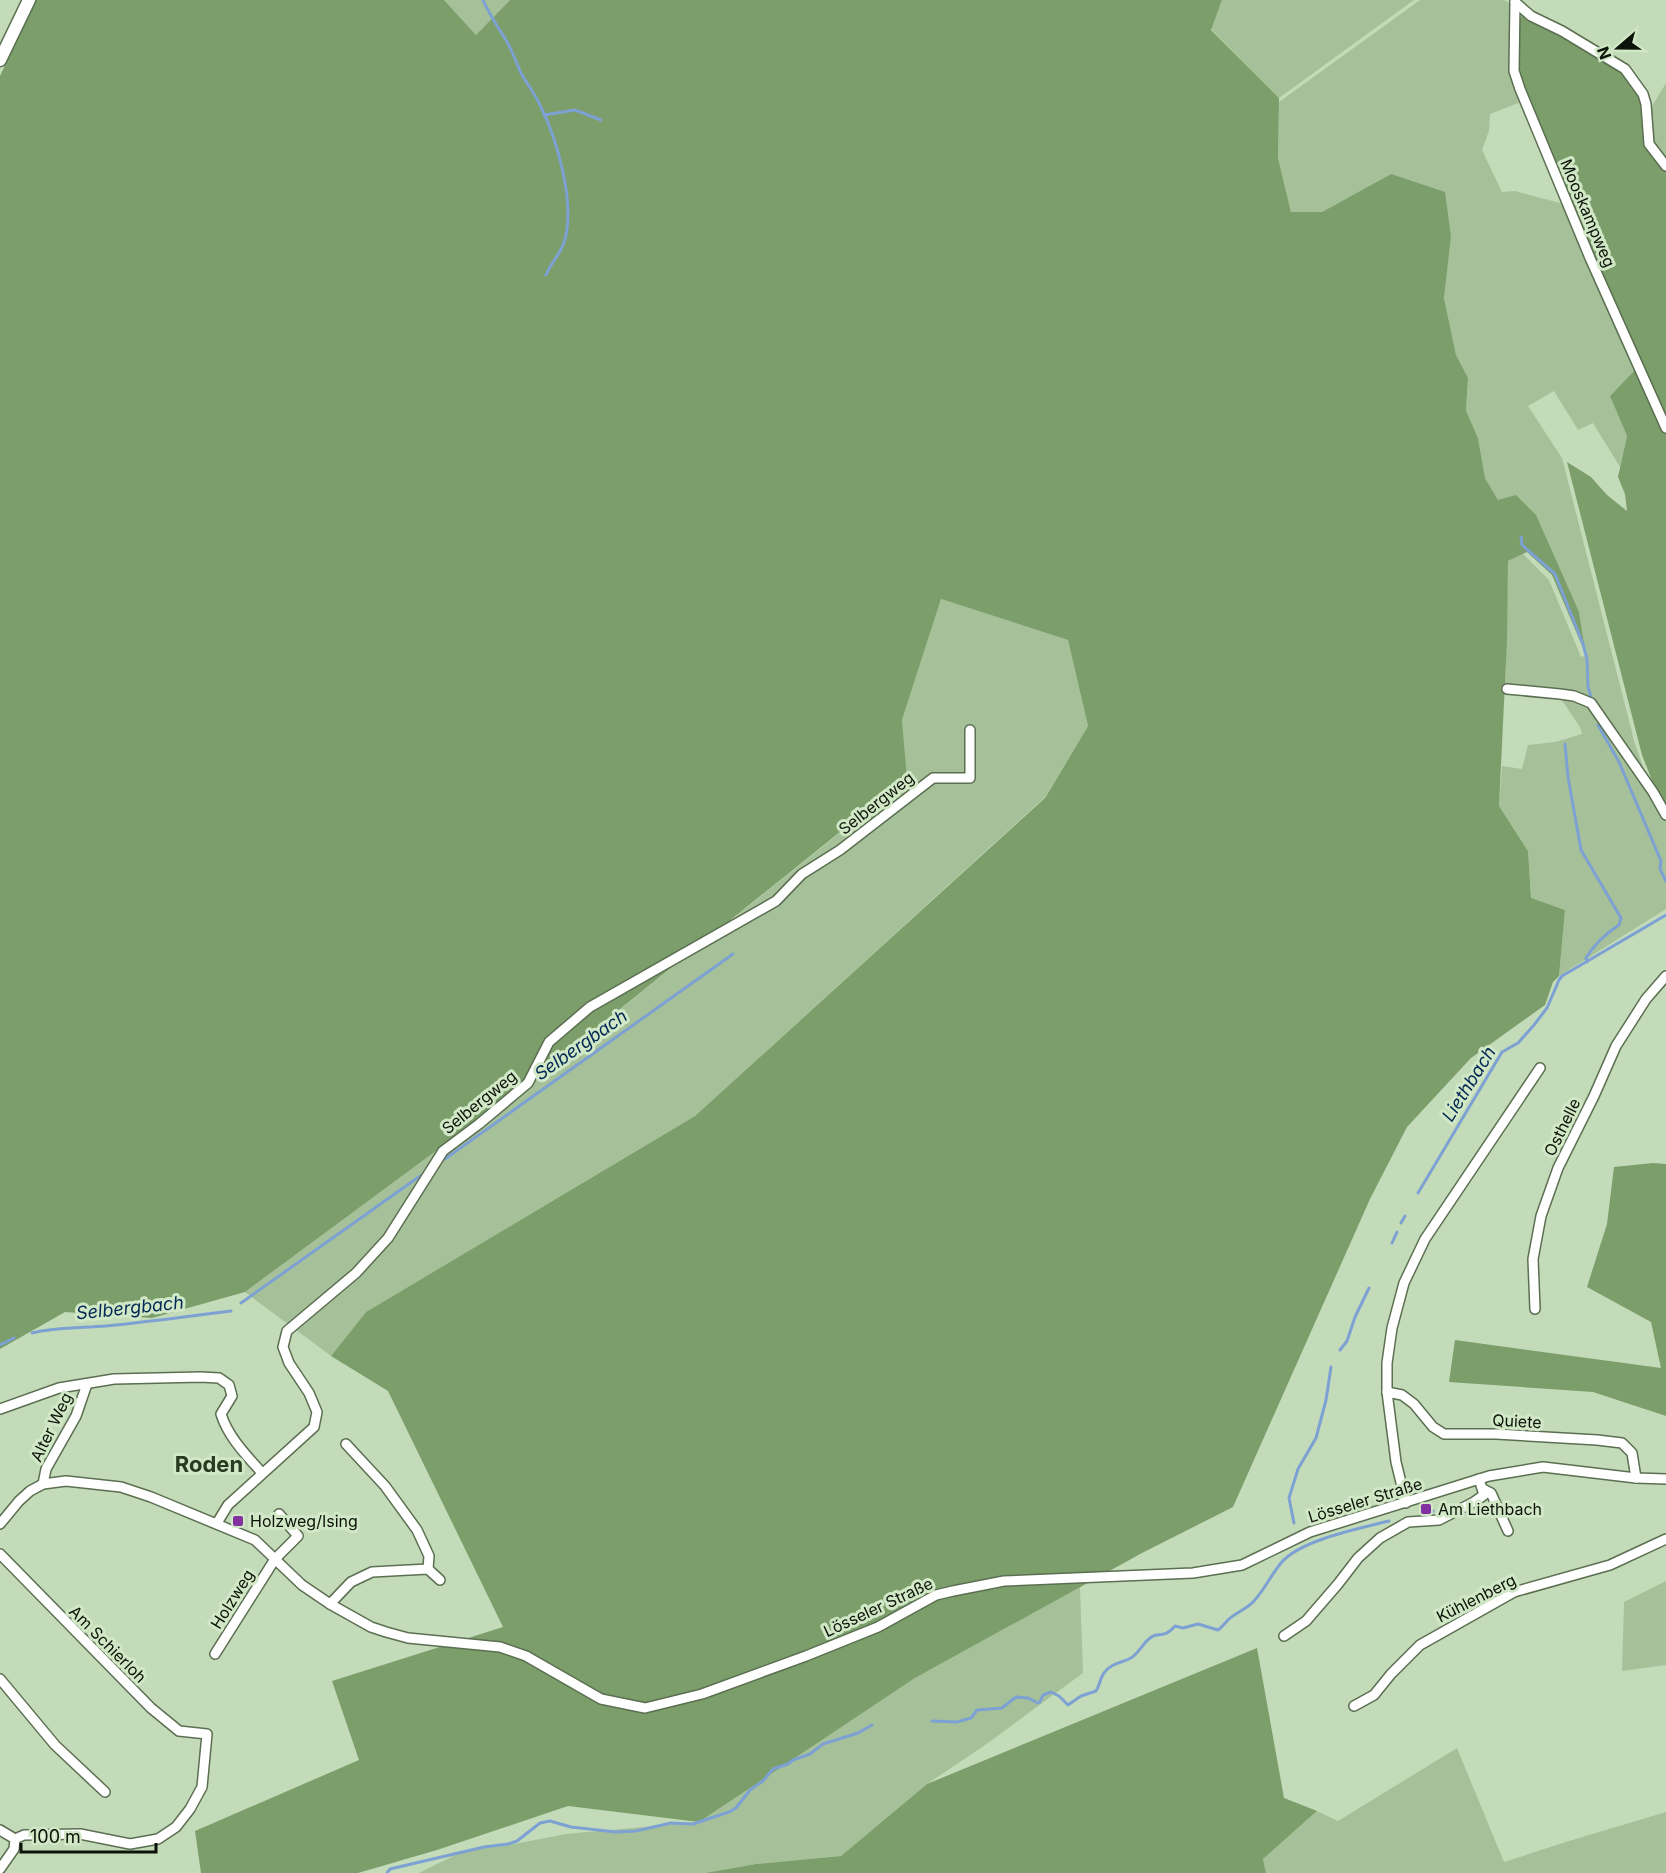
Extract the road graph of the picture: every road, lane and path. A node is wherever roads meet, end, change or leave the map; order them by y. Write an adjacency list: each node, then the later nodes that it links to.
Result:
1 (30, 0): 2 (main road)
2 (0, 60)
3 (1666, 166): 4 (street, Mooskampweg)
4 (1666, 428)
5 (1507, 689): 7 (street)
6 (970, 730): 15 (street, Selbergweg)
7 (1666, 815)
8 (1666, 976): 10 (street, Osthelle)
9 (1540, 1068): 12 (street)
10 (1535, 1309)
11 (87, 1384): 13 (street); 15 (street); 19 (street, Alter Weg)
12 (1387, 1392): 16 (street, Quiete); 21 (street)
13 (0, 1409)
14 (346, 1444): 29 (street)
15 (262, 1473): 23 (street, Selbergweg)
16 (1636, 1478): 17 (street, Lösseler Straße); 18 (street, Lösseler Straße)
17 (1479, 1479): 20 (street); 21 (street, Lösseler Straße)
18 (1666, 1479)
19 (43, 1484): 23 (street, Lösseler Straße); 24 (street)
20 (1484, 1489): 25 (street); 32 (street)
21 (1406, 1503): 31 (street, Lösseler Straße)
22 (279, 1514): 28 (street)
23 (217, 1523): 28 (street, Lösseler Straße)
24 (0, 1524)
25 (1508, 1531)
26 (1666, 1539): 35 (street, Kühlenberg)
27 (0, 1554): 38 (street, Am Schierloh)
28 (275, 1559): 31 (street, Lösseler Straße); 33 (street, Holzweg)
29 (428, 1569): 30 (street); 31 (street)
30 (440, 1580)
31 (330, 1604)
32 (1284, 1636)
33 (215, 1654)
34 (0, 1679): 36 (street)
35 (1354, 1706)
36 (105, 1792)
37 (0, 1830): 38 (street)
38 (15, 1839): 39 (street)
39 (0, 1869)

